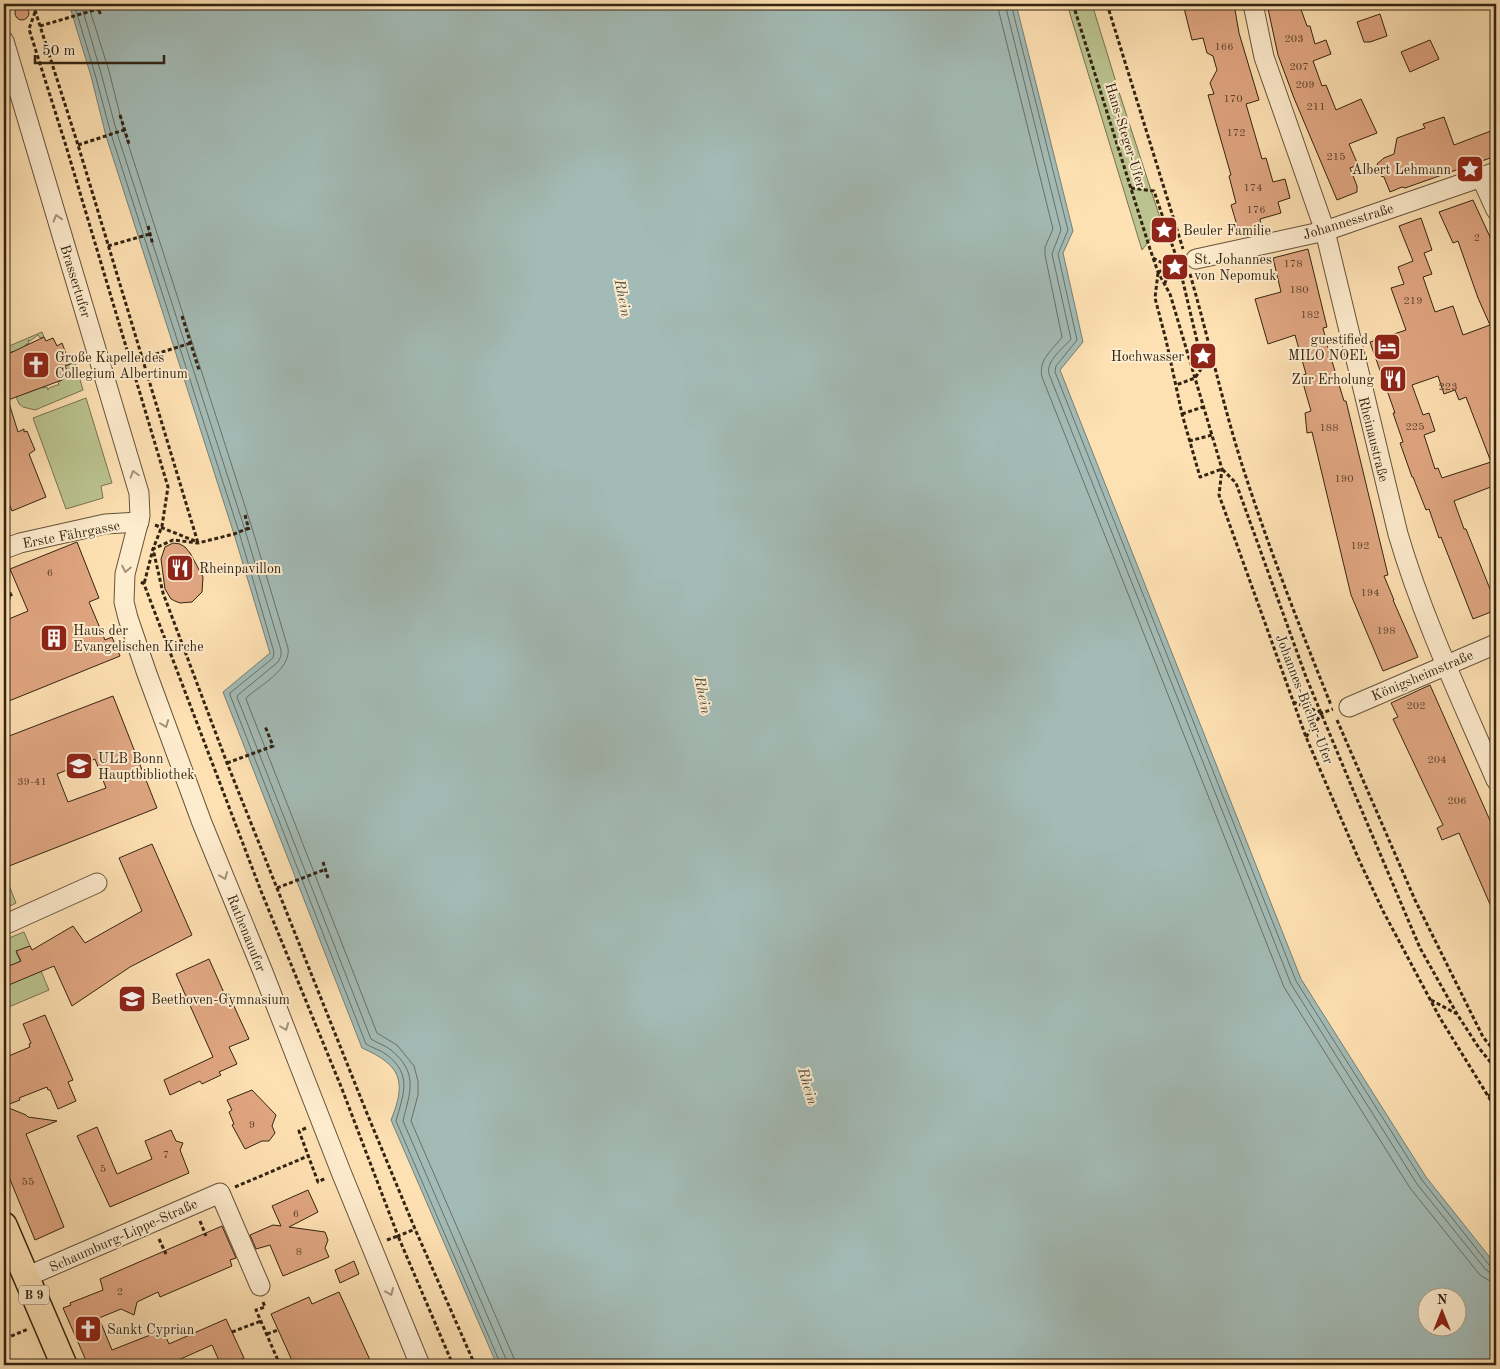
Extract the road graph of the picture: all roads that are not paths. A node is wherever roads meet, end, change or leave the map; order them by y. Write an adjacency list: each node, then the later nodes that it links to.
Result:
1 (1253, 4): 5 (street, Rheinaustraße)
2 (4, 42): 7 (street, Brassertufer, one-way to 2)
3 (1489, 175): 4 (street); 5 (street, Johannesstraße)
4 (1496, 210)
5 (1325, 231): 6 (street, Johannesstraße); 10 (street, Rheinaustraße)
6 (1196, 259)
7 (145, 523): 8 (street, Erste Fährgasse); 21 (street, Rathenauufer, one-way to 21)
8 (4, 549)
9 (1496, 644): 10 (street, Königsheimstraße)
10 (1447, 665): 11 (street, Königsheimstraße); 12 (street, Rheinaustraße)
11 (1341, 708)
12 (1496, 780)
13 (97, 883): 14 (street)
14 (4, 925)
15 (4, 1225): 17 (main road, B 9)
16 (4, 1263): 19 (main road, B 9)
17 (26, 1277): 18 (street, Schaumburg-Lippe-Straße); 20 (main road, B 9)
18 (260, 1286)
19 (46, 1365)
20 (64, 1365)
21 (420, 1365)

